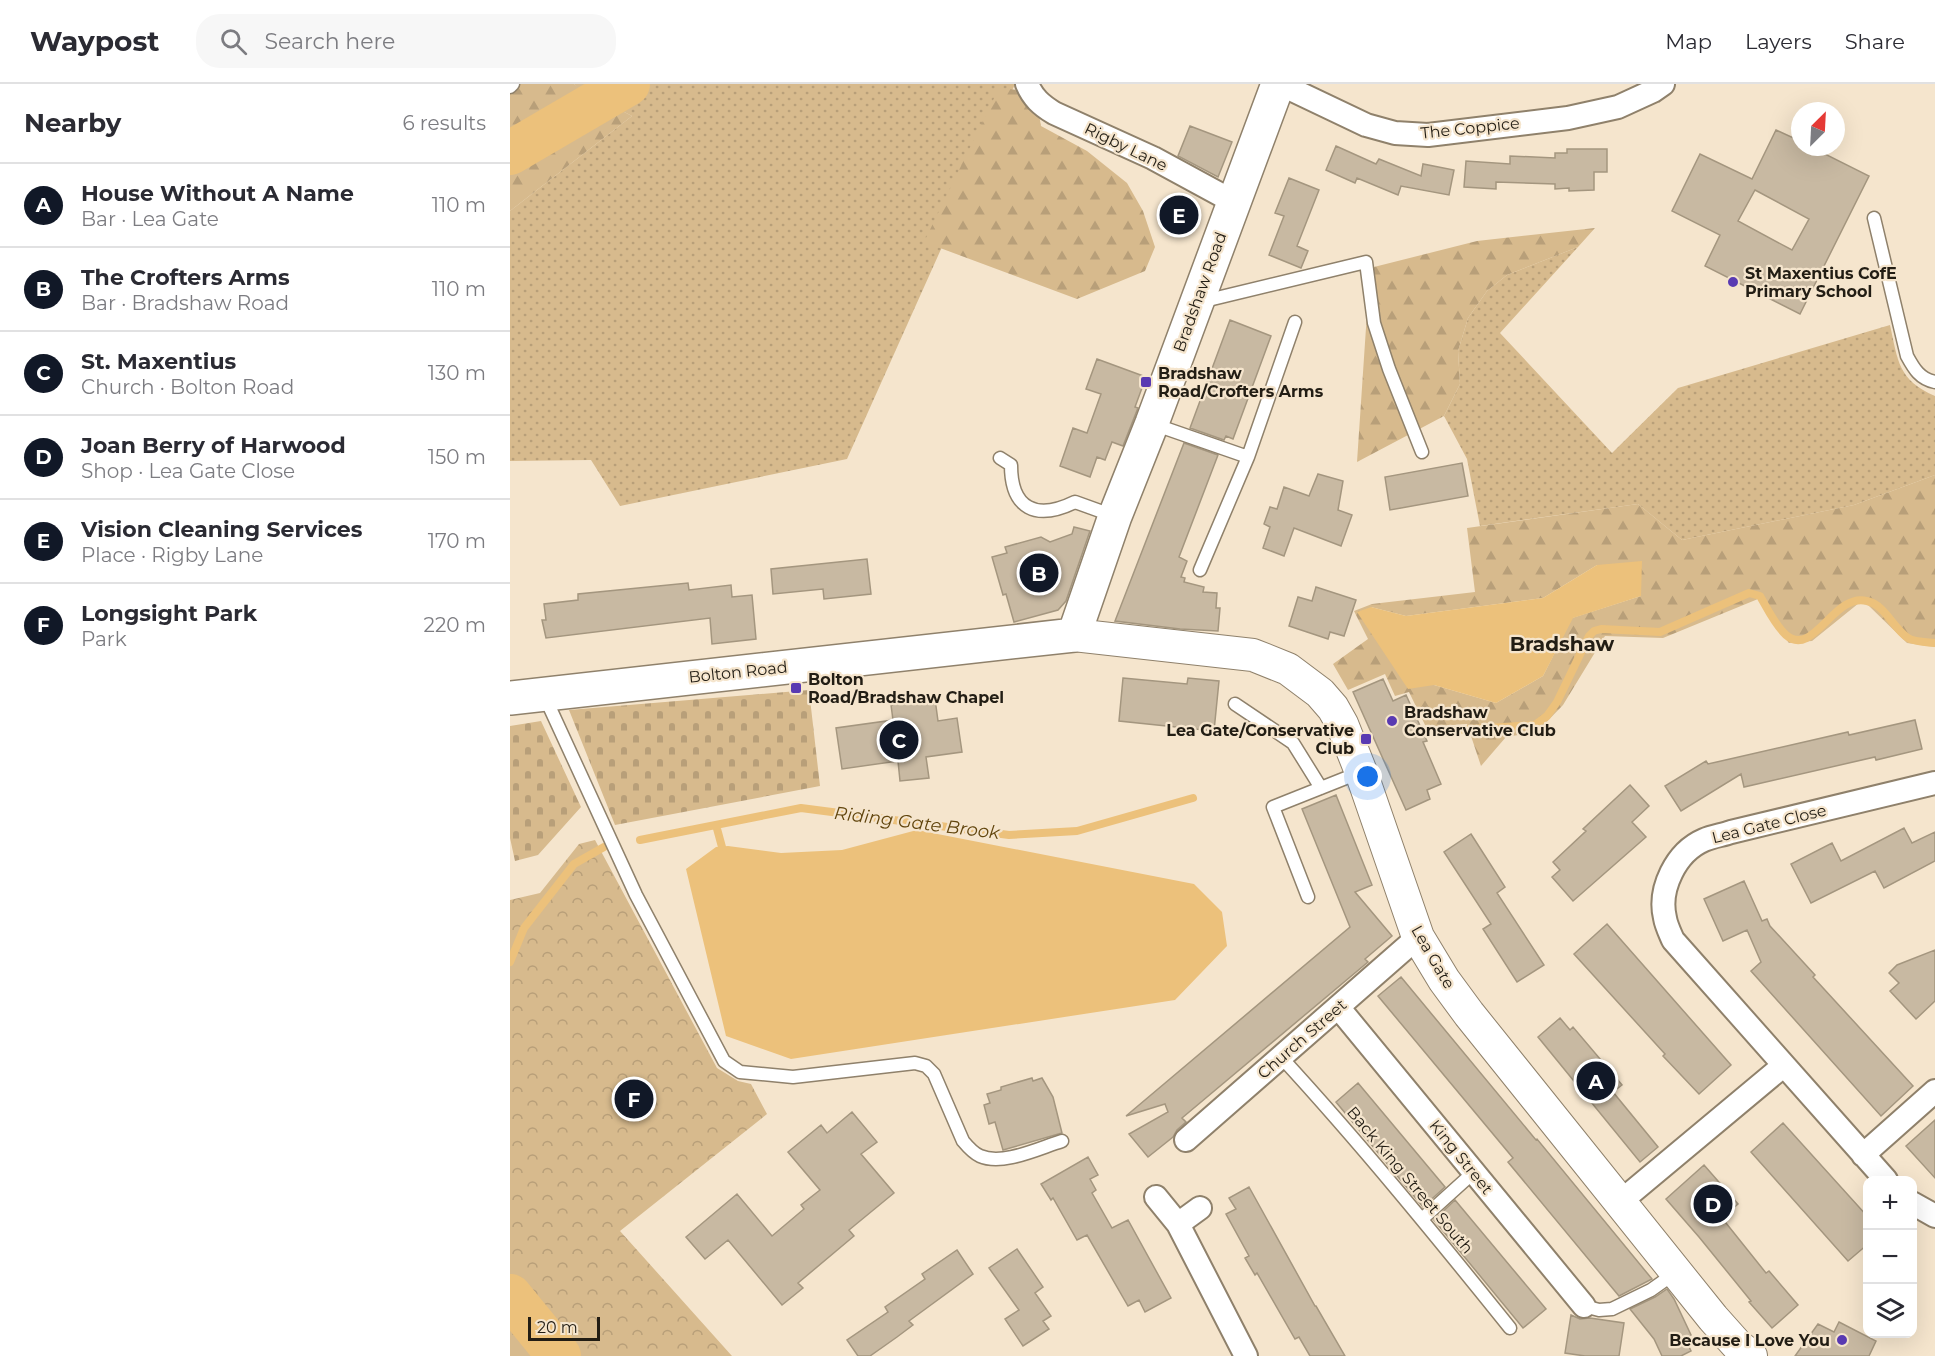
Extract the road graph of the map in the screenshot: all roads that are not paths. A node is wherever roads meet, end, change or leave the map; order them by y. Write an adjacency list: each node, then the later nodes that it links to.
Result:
1 (1027, 84): 4 (street, Rigby Lane)
2 (1279, 84): 3 (street, The Coppice); 4 (main road, Bradshaw Road)
3 (1663, 84)
4 (1234, 202): 6 (main road, Bradshaw Road)
5 (1874, 218): 8 (lane)
6 (1196, 303): 9 (main road, Bradshaw Road); 10 (lane)
7 (1295, 322): 11 (lane)
8 (1935, 382)
9 (1152, 423): 11 (lane); 13 (main road, Bradshaw Road)
10 (1422, 452)
11 (1248, 456): 14 (lane)
12 (1000, 458): 13 (lane)
13 (1115, 516): 15 (main road, Bradshaw Road)
14 (1200, 570)
15 (1074, 635): 16 (main road, Bolton Road); 19 (main road, Lea Gate)
16 (543, 694): 17 (main road, Bolton Road); 29 (lane)
17 (510, 698)
18 (1235, 704): 21 (lane)
19 (1361, 772): 21 (lane); 23 (main road, Lea Gate)
20 (1935, 783): 26 (street, Lea Gate Close)
21 (1321, 788): 22 (lane)
22 (1308, 897)
23 (1418, 937): 24 (street, Church Street); 34 (main road, Lea Gate)
24 (1338, 1007): 25 (street, Church Street); 31 (street, King Street)
25 (1281, 1057): 28 (street, Church Street); 38 (lane, Back King Street South)
26 (1784, 1066): 30 (street, Lea Gate Close); 34 (street)
27 (1935, 1091): 30 (street)
28 (1186, 1140)
29 (1062, 1142)
30 (1863, 1155): 32 (street, Lea Gate Close)
31 (1474, 1172): 38 (lane); 41 (street, King Street)
32 (1882, 1176)
33 (1156, 1197): 39 (street)
34 (1620, 1202): 40 (main road, Lea Gate)
35 (1917, 1206): 37 (street)
36 (1200, 1208): 39 (street)
37 (1935, 1216)
38 (1422, 1219): 42 (lane, Back King Street South)
39 (1178, 1224): 43 (street)
40 (1676, 1272): 41 (lane); 44 (main road, Lea Gate)
41 (1584, 1306)
42 (1510, 1328)
43 (1246, 1356)
44 (1751, 1356)

